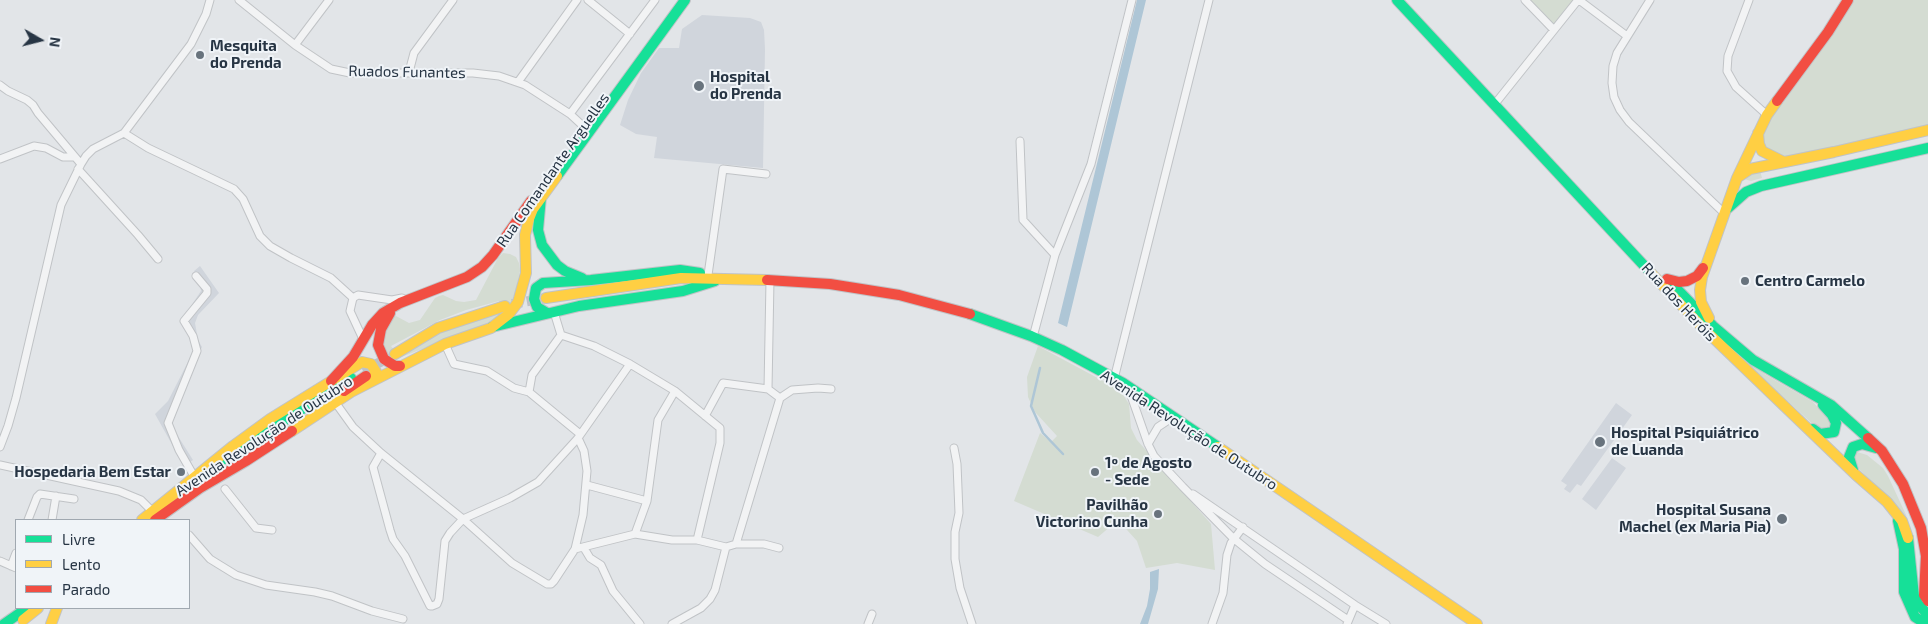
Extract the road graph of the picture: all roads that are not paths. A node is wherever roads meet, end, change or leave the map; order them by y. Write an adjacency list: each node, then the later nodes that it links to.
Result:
1 (210, 0): 32 (street)
2 (239, 0): 22 (street, Ruados Funantes)
3 (329, 0): 22 (street)
4 (453, 0): 23 (street)
5 (577, 0): 24 (street)
6 (588, 0): 20 (street)
7 (654, 0): 20 (street)
8 (676, 0): 29 (main road, Rua Comandante Arguelles)
9 (685, 0): 43 (main road, Rua Comandante Arguelles)
10 (1132, 0): 46 (street)
11 (1209, 0): 68 (street)
12 (1397, 0): 80 (main road, Rua dos Heróis)
13 (1405, 0): 26 (main road, Rua dos Heróis)
14 (1525, 0): 19 (street)
15 (1579, 0): 19 (street); 21 (street)
16 (1650, 0): 21 (street)
17 (1749, 0): 28 (street)
18 (1848, 0): 28 (main road)
19 (1554, 30): 26 (street)
20 (630, 34): 27 (street)
21 (1627, 36): 44 (street)
22 (295, 45): 23 (street, Ruados Funantes)
23 (409, 72): 24 (street, Ruados Funantes)
24 (518, 82): 27 (street, Ruados Funantes)
25 (0, 85): 35 (street)
26 (1498, 100): 52 (main road, Rua dos Heróis)
27 (570, 114): 29 (street, Ruados Funantes)
28 (1767, 114): 31 (main road)
29 (583, 126): 45 (main road, Rua Comandante Arguelles)
30 (1928, 130): 37 (main road)
31 (1758, 132): 37 (main road); 41 (main road)
32 (124, 133): 39 (street); 55 (street)
33 (1020, 141): 46 (street)
34 (1928, 148): 42 (main road)
35 (75, 157): 36 (street); 39 (street)
36 (0, 159)
37 (1786, 162): 38 (main road)
38 (1772, 165): 41 (main road); 42 (main road)
39 (79, 166): 47 (street); 83 (street)
40 (766, 174): 49 (street)
41 (1737, 178): 44 (main road)
42 (1775, 182): 44 (main road)
43 (542, 196): 53 (main road, Rua Comandante Arguelles); 60 (main road)
44 (1724, 213): 48 (main road)
45 (503, 241): 55 (street); 56 (main road, Rua Comandante Arguelles)
46 (1055, 255): 62 (street)
47 (158, 259)
48 (1706, 263): 52 (main road); 59 (main road)
49 (708, 275): 51 (main road, Avenida Revolução de Outubro); 53 (main road, Avenida Revolução de Outubro)
50 (196, 276): 89 (street)
51 (725, 278): 54 (main road, Avenida Revolução de Outubro); 57 (main road, Avenida Revolução de Outubro); 57 (main road, Avenida Revolução de Outubro)
52 (1667, 279): 59 (main road, Rua dos Heróis)
53 (590, 280): 57 (main road, Avenida Revolução de Outubro)
54 (770, 280): 62 (main road, Avenida Revolução de Outubro); 71 (street)
55 (353, 298): 63 (street)
56 (400, 303): 63 (main road, Rua Comandante Arguelles); 65 (main road)
57 (548, 306): 60 (main road, Avenida Revolução de Outubro); 61 (street)
58 (506, 308): 65 (main road, Avenida Revolução de Outubro)
59 (1713, 326): 75 (main road, Rua dos Heróis)
60 (491, 328): 64 (main road, Avenida Revolução de Outubro)
61 (561, 334): 66 (street); 74 (street)
62 (1033, 338): 68 (main road, Avenida Revolução de Outubro)
63 (363, 339): 69 (main road, Rua Comandante Arguelles)
64 (445, 344): 65 (main road, Avenida Revolução de Outubro); 74 (street)
65 (398, 359): 67 (main road, Avenida Revolução de Outubro)
66 (630, 364): 73 (street); 81 (street)
67 (366, 377): 69 (main road); 77 (main road, Avenida Revolução de Outubro); 89 (main road, Avenida Revolução de Outubro)
68 (1114, 379): 70 (main road, Avenida Revolução de Outubro)
69 (331, 381): 89 (main road)
70 (1127, 386): 79 (main road, Avenida Revolução de Outubro); 82 (street)
71 (768, 389): 76 (street); 78 (street)
72 (831, 389): 76 (street)
73 (675, 391): 78 (street); 95 (street)
74 (528, 392): 81 (street)
75 (1810, 393): 80 (main road); 85 (main road, Rua dos Heróis)
76 (780, 398): 109 (street)
77 (334, 402): 86 (street); 89 (main road, Avenida Revolução de Outubro)
78 (705, 416): 107 (street)
79 (1175, 418): 82 (street); 135 (main road, Avenida Revolução de Outubro)
80 (1796, 418): 88 (main road, Rua dos Heróis)
81 (579, 436): 90 (street); 100 (street)
82 (1148, 444): 91 (street)
83 (0, 447)
84 (954, 448): 132 (street)
85 (1882, 451): 88 (main road); 102 (main road, Rua dos Heróis)
86 (381, 453): 100 (street); 100 (street)
87 (0, 465): 97 (street)
88 (1856, 476): 96 (main road, Rua dos Heróis)
89 (197, 483): 97 (main road, Avenida Revolução de Outubro)
90 (587, 485): 95 (street); 113 (street)
91 (1182, 487): 101 (street); 106 (street)
92 (225, 490): 103 (street)
93 (56, 496): 94 (street); 98 (street); 99 (street)
94 (74, 499)
95 (647, 501): 104 (street)
96 (1893, 509): 123 (main road, Rua dos Heróis); 136 (main road)
97 (154, 516)
98 (28, 519)
99 (52, 519)
100 (463, 519): 113 (street)
101 (1243, 527): 106 (street); 118 (street)
102 (1921, 528): 108 (street); 116 (main road, Rua dos Heróis)
103 (272, 530)
104 (635, 534): 107 (street); 111 (street)
105 (190, 536): 124 (street)
106 (1233, 538): 125 (street); 133 (street)
107 (697, 540): 110 (street)
108 (1928, 541)
109 (736, 544): 110 (street); 112 (street)
110 (726, 547): 130 (street)
111 (584, 548): 113 (street); 129 (street)
112 (779, 548)
113 (575, 549)
114 (0, 561): 115 (street)
115 (14, 567)
116 (1926, 582): 117 (main road, Rua dos Heróis)
117 (1928, 601)
118 (1355, 605): 125 (street); 134 (street)
119 (26, 609): 126 (main road)
120 (37, 609): 127 (main road)
121 (57, 609): 128 (main road)
122 (872, 614): 131 (street)
123 (1928, 615)
124 (403, 619)
125 (1347, 622)
126 (4, 624)
127 (17, 624)
128 (51, 624)
129 (640, 624)
130 (672, 624)
131 (868, 624)
132 (972, 624)
133 (1212, 624)
134 (1386, 624)
135 (1476, 624)
136 (1926, 624)

